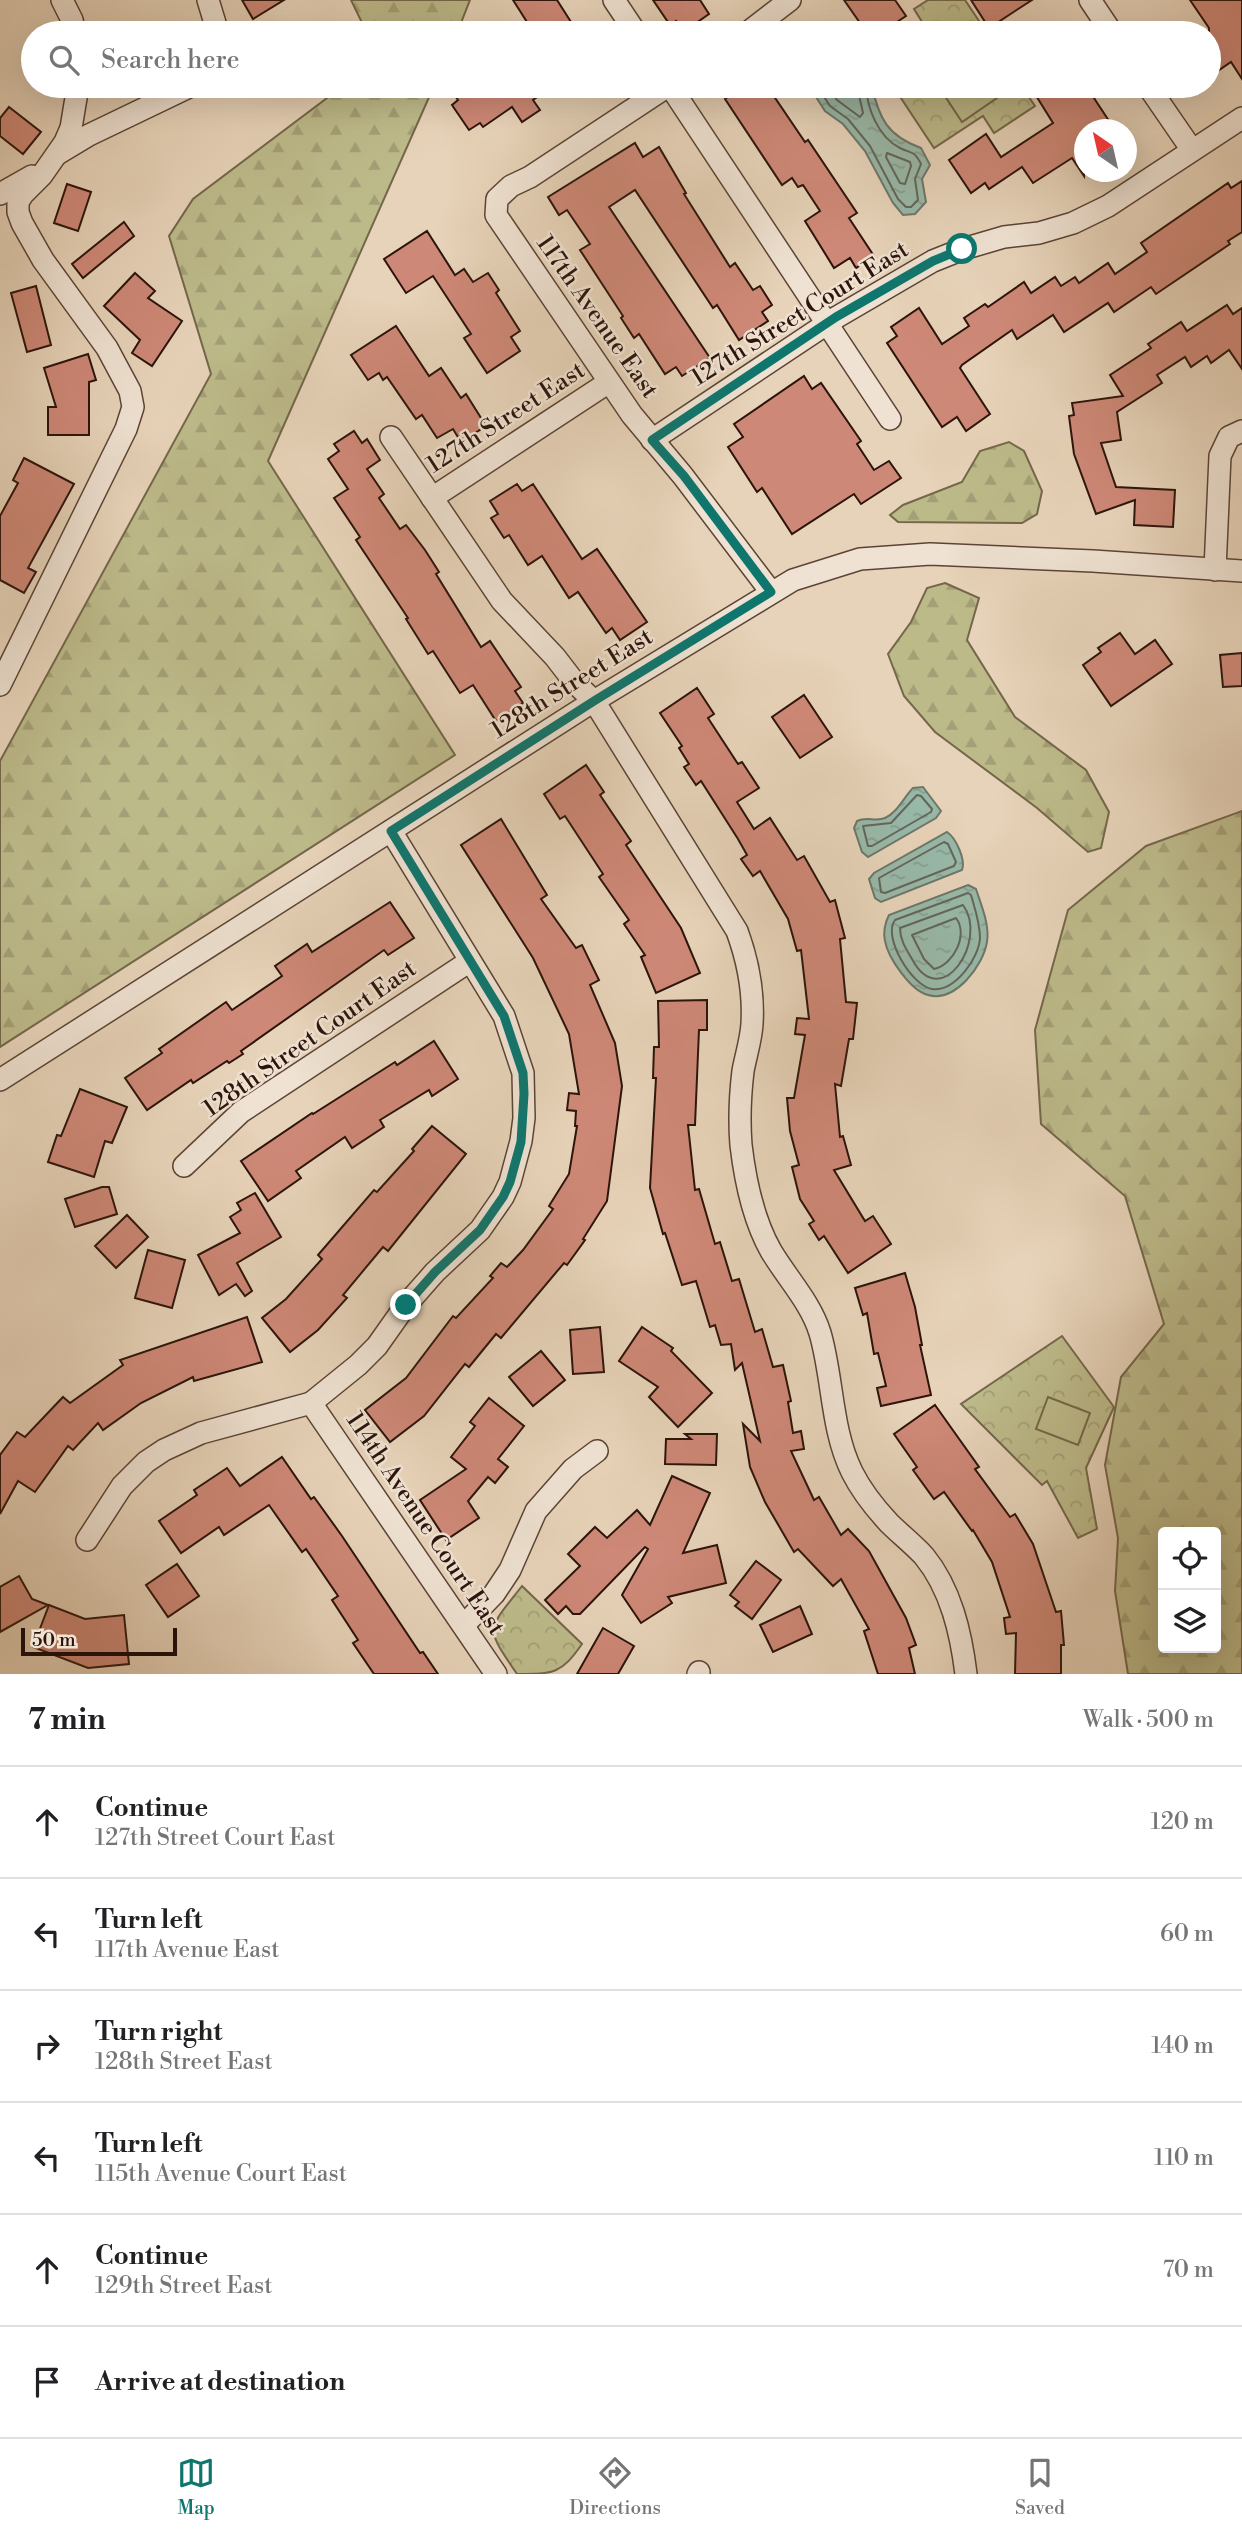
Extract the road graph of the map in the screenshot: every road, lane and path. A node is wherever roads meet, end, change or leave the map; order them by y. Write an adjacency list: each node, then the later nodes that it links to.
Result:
1 (62, 0): 6 (street)
2 (208, 0): 7 (street)
3 (614, 0): 8 (street)
4 (790, 0): 9 (street)
5 (1090, 0): 10 (street)
6 (72, 21)
7 (214, 21)
8 (628, 21)
9 (763, 21)
10 (1104, 21)
11 (77, 98): 18 (street)
12 (166, 98): 18 (street)
13 (651, 98): 21 (street, 117th Avenue East)
14 (677, 98): 20 (street)
15 (1156, 98): 17 (street)
16 (1242, 118): 17 (street, 127th Street Court East)
17 (1192, 150): 20 (street, 127th Street Court East)
18 (57, 155): 19 (street); 30 (street)
19 (0, 194)
20 (827, 324): 22 (street); 25 (street, 127th Street Court East)
21 (609, 382): 25 (street, 117th Avenue East); 26 (street, 127th Street East)
22 (890, 419)
23 (1235, 434): 27 (street)
24 (390, 437): 26 (street)
25 (652, 440): 29 (street, 117th Avenue East)
26 (432, 498): 31 (street)
27 (1215, 570): 28 (street, 128th Street East); 29 (street, 128th Street East)
28 (1242, 571)
29 (771, 592): 31 (street, 128th Street East)
30 (0, 685)
31 (594, 701): 32 (street, 128th Street East); 41 (street)
32 (391, 831): 33 (street); 34 (street, 128th Street East)
33 (470, 961): 35 (street, 128th Street Court East); 36 (street)
34 (0, 1080)
35 (184, 1166)
36 (311, 1404): 38 (street); 39 (street, 114th Avenue Court East)
37 (597, 1451): 39 (street)
38 (87, 1540)
39 (464, 1625): 40 (street, 114th Avenue Court East)
40 (496, 1674)
41 (966, 1674)

